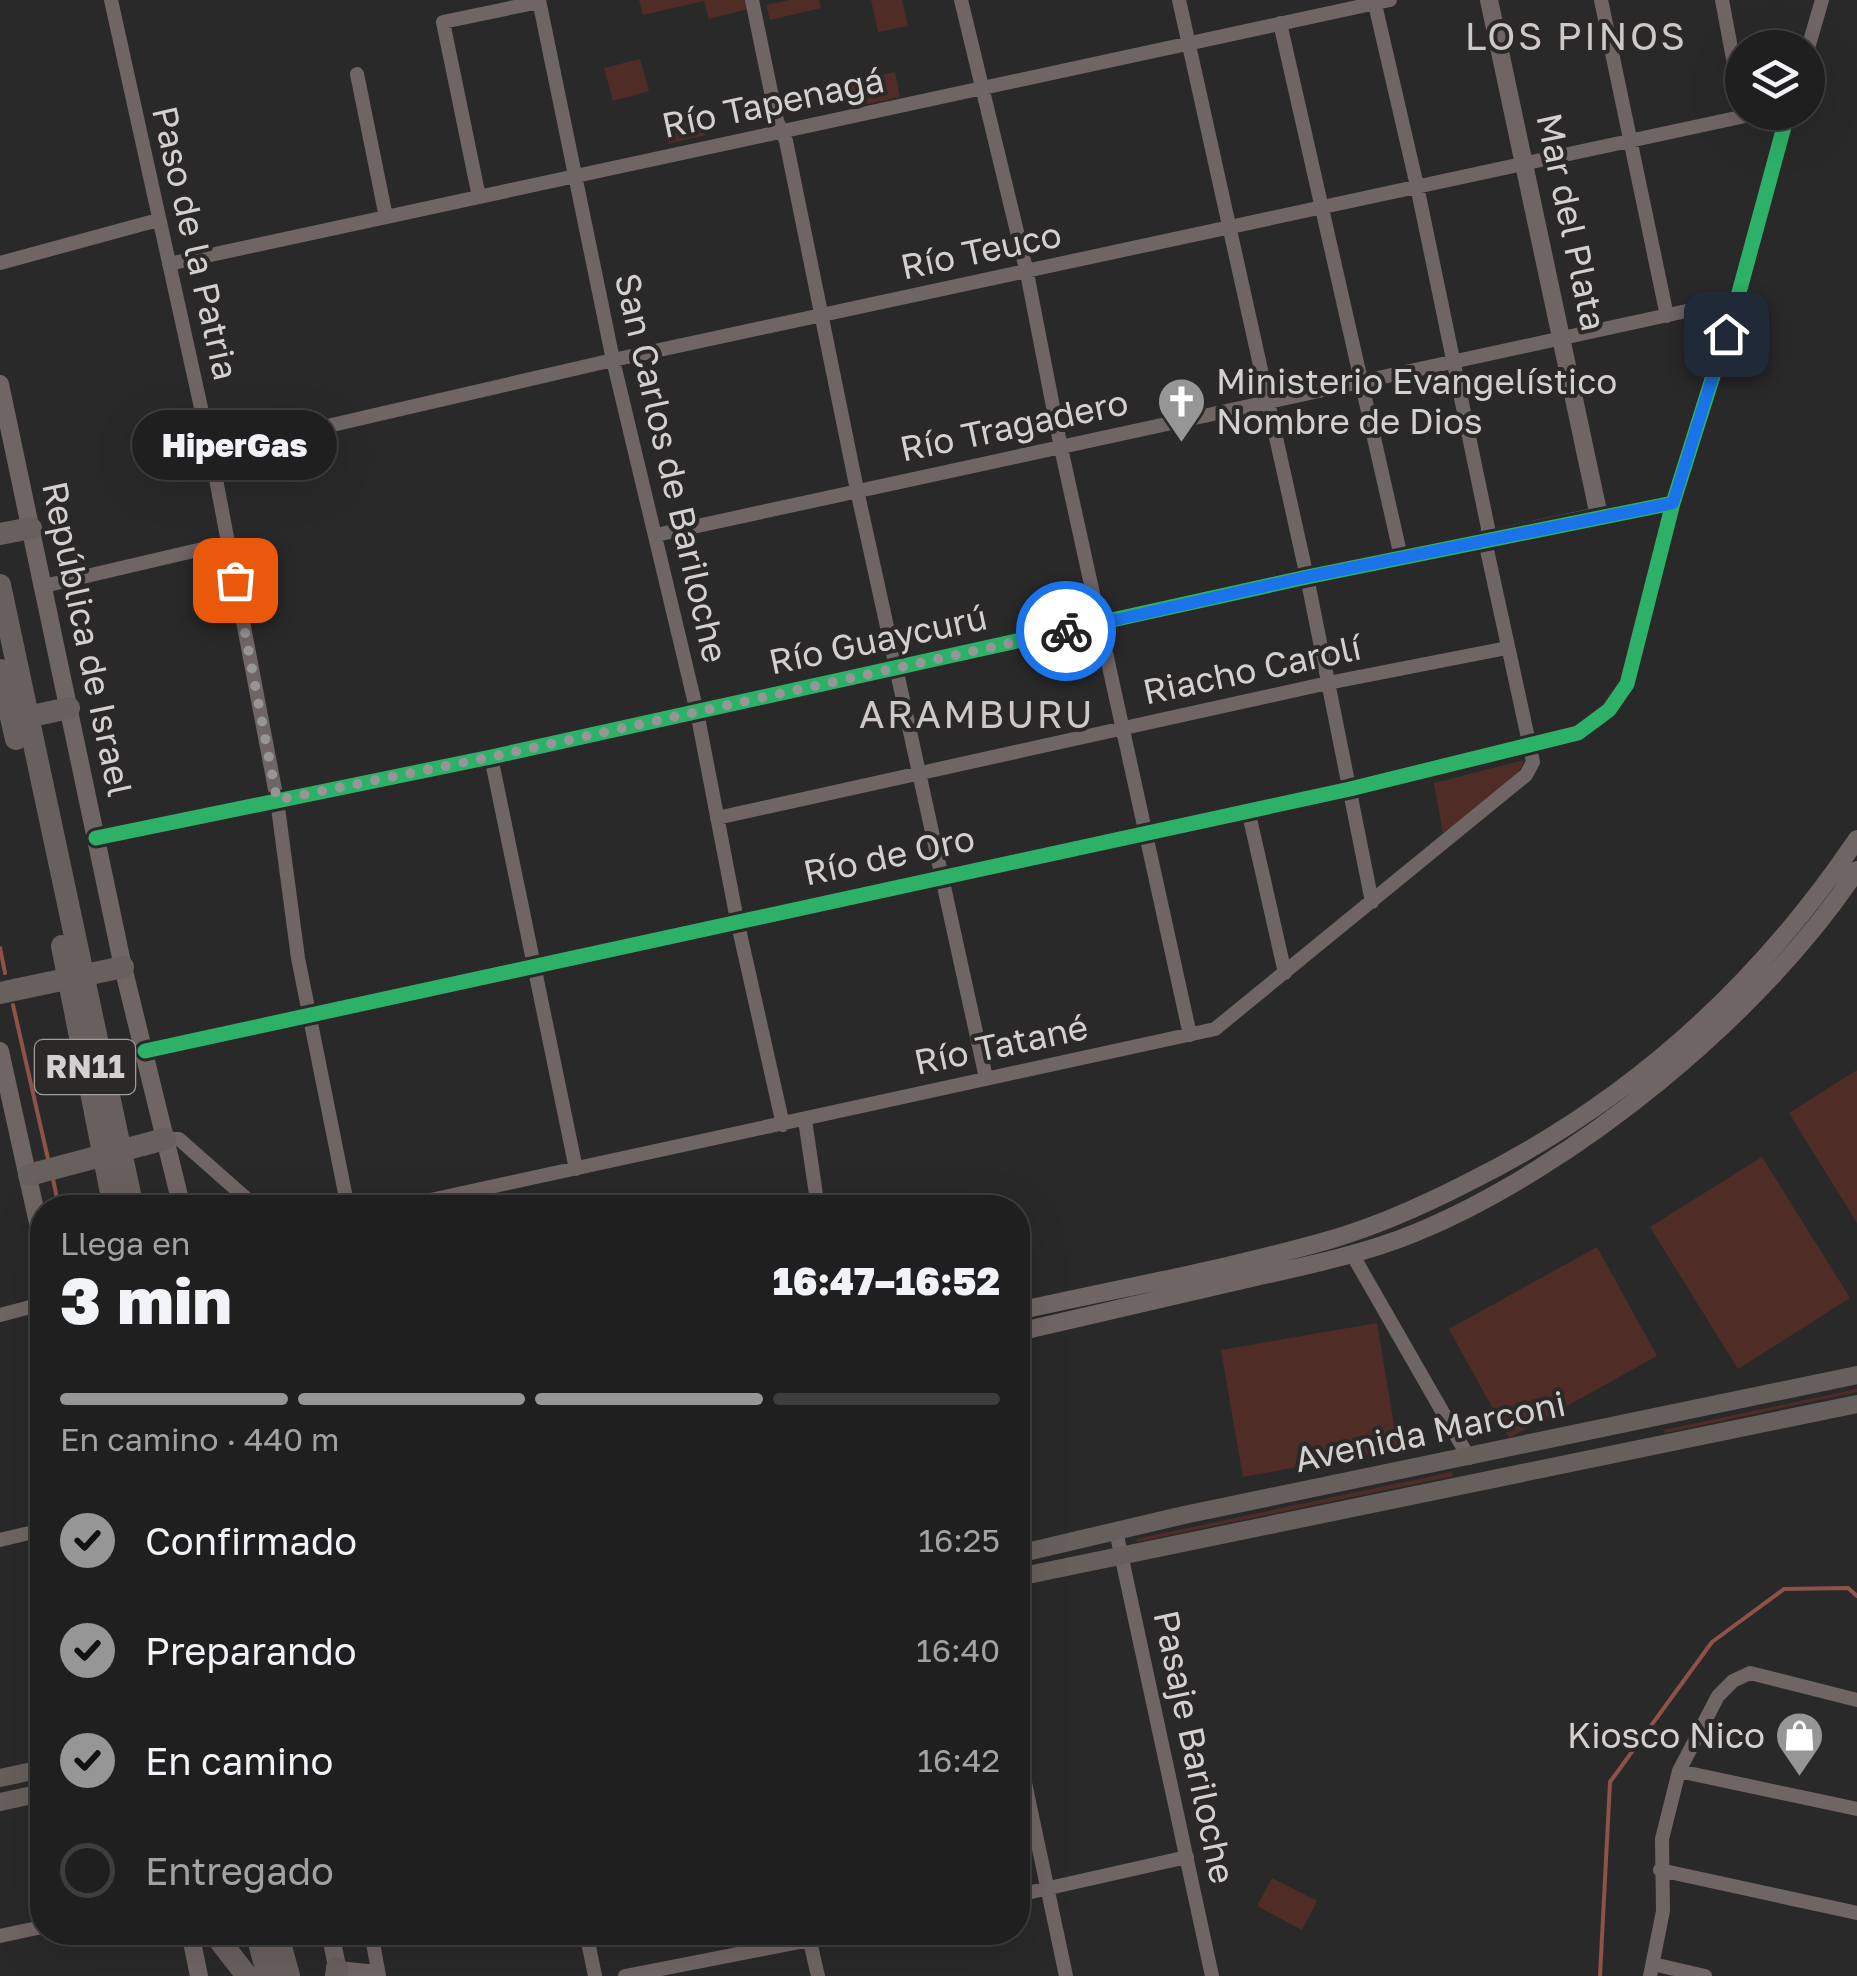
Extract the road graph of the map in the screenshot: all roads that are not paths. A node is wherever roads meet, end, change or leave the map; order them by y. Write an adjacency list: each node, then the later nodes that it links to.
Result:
1 (111, 0): 27 (street, Paso de la Patria)
2 (752, 0): 19 (street)
3 (961, 0): 16 (street)
4 (1179, 0): 14 (street)
5 (1490, 0): 21 (street, Mar del Plata)
6 (1601, 0): 20 (street)
7 (1722, 0): 12 (street)
8 (1822, 0): 13 (street)
9 (539, 1): 22 (street, San Carlos de Bariloche); 24 (street)
10 (1380, 1): 11 (street, Río Tapenagá); 23 (street)
11 (1280, 23): 14 (street, Río Tapenagá); 25 (street)
12 (1728, 30)
13 (1813, 30)
14 (1188, 42): 16 (street, Río Tapenagá); 28 (street)
15 (356, 74): 26 (street)
16 (984, 89): 19 (street, Río Tapenagá); 31 (street)
17 (1725, 117): 20 (street, Río Teuco)
18 (1783, 130): 32 (street)
19 (782, 132): 22 (street, Río Tapenagá); 33 (street)
20 (1632, 141): 21 (street, Río Teuco); 34 (street)
21 (1526, 163): 23 (street, Río Teuco); 35 (street, Mar del Plata)
22 (574, 177): 24 (street, Río Tapenagá); 36 (street, San Carlos de Bariloche)
23 (1417, 186): 25 (street, Río Teuco); 37 (street)
24 (479, 197): 26 (street, Río Tapenagá)
25 (1322, 208): 28 (street, Río Teuco); 38 (street)
26 (386, 218): 30 (street, Río Tapenagá)
27 (158, 220): 29 (street); 30 (street, Paso de la Patria)
28 (1228, 229): 31 (street, Río Teuco); 40 (street)
29 (0, 264)
30 (169, 264): 42 (street, Paso de la Patria)
31 (1027, 272): 33 (street, Río Teuco); 41 (street)
32 (1737, 300): 34 (street, Río Tragadero); 44 (street)
33 (822, 316): 36 (street, Río Teuco); 43 (street)
34 (1667, 316): 35 (street, Río Tragadero)
35 (1563, 338): 37 (street, Río Tragadero); 45 (street, Mar del Plata)
36 (613, 360): 42 (street, Río Teuco); 48 (street, San Carlos de Bariloche)
37 (1452, 360): 38 (street, Río Tragadero); 49 (street)
38 (1359, 380): 40 (street, Río Tragadero); 51 (street)
39 (0, 384): 46 (street, República de Israel)
40 (1268, 400): 41 (street, Río Tragadero); 52 (street)
41 (1062, 448): 43 (street, Río Tragadero); 55 (street)
42 (211, 452): 50 (street, Paso de la Patria)
43 (858, 490): 48 (street, Río Tragadero); 58 (street)
44 (1673, 503): 45 (street, Río Guaycurú); 64 (street, Río de Oro)
45 (1599, 516): 49 (street, Río Guaycurú)
46 (31, 528): 47 (highway); 54 (street, República de Israel)
47 (0, 534)
48 (656, 535): 61 (street, San Carlos de Bariloche)
49 (1488, 540): 51 (street, Río Guaycurú); 56 (street)
50 (228, 543): 54 (street); 68 (street, Paso de la Patria)
51 (1401, 557): 52 (street, Río Guaycurú)
52 (1306, 577): 55 (street, Río Guaycurú); 59 (street)
53 (0, 586): 62 (highway, RN11)
54 (44, 586): 60 (street, República de Israel)
55 (1100, 624): 58 (street, Río Guaycurú); 63 (street)
56 (1507, 648): 59 (street, Riacho Carolí); 64 (street)
57 (0, 670): 62 (highway, RN11)
58 (896, 670): 61 (street, Río Guaycurú); 66 (street)
59 (1328, 683): 63 (street, Riacho Carolí); 67 (street)
60 (69, 708): 62 (highway); 72 (street, República de Israel)
61 (696, 712): 65 (street, Río Guaycurú); 70 (street, San Carlos de Bariloche)
62 (13, 720): 81 (highway, RN11)
63 (1124, 729): 66 (street, Riacho Carolí); 71 (street)
64 (1532, 754): 67 (street, Río de Oro); 76 (street, Río Tatané)
65 (491, 757): 68 (street, Río Guaycurú); 78 (street)
66 (920, 773): 70 (street, Riacho Carolí); 75 (street)
67 (1350, 790): 69 (street, Río de Oro); 76 (street)
68 (277, 800): 72 (street, Río Guaycurú); 83 (street, Paso de la Patria)
69 (1248, 810): 71 (street, Río de Oro); 80 (street)
70 (717, 818): 77 (street, San Carlos de Bariloche)
71 (1147, 831): 75 (street, Río de Oro); 84 (street)
72 (96, 838): 79 (street, República de Israel)
73 (1857, 839): 105 (street)
74 (1857, 870): 103 (street)
75 (940, 876): 77 (street, Río de Oro); 87 (street)
76 (1372, 902): 80 (street, Río Tatané)
77 (737, 920): 78 (street, Río de Oro); 90 (street, San Carlos de Bariloche)
78 (533, 965): 83 (street, Río de Oro); 93 (street)
79 (123, 967): 81 (highway); 86 (street, República de Israel)
80 (1284, 973): 84 (street, Río Tatané)
81 (76, 976): 82 (highway); 92 (highway, RN11)
82 (0, 994)
83 (310, 1013): 86 (street, Río de Oro); 100 (street, Paso de la Patria)
84 (1190, 1035): 87 (street, Río Tatané)
85 (0, 1051): 88 (street)
86 (145, 1051): 91 (street, República de Israel)
87 (986, 1078): 89 (street, Río Tatané)
88 (4, 1088): 94 (street)
89 (805, 1120): 90 (street, Río Tatané); 102 (street)
90 (784, 1124): 93 (street, Río Tatané)
91 (165, 1139): 92 (highway); 98 (street, República de Israel); 99 (street)
92 (112, 1155): 94 (highway); 96 (highway, RN11); 97 (highway, RN11)
93 (576, 1169): 101 (street, Río Tatané)
94 (29, 1175): 95 (street)
95 (33, 1195)
96 (114, 1195)
97 (129, 1195)
98 (179, 1195)
99 (242, 1195)
100 (345, 1195)
101 (455, 1195)
102 (816, 1195)
103 (1352, 1254): 107 (street); 110 (street)
104 (30, 1307): 106 (street)
105 (1030, 1308)
106 (0, 1315)
107 (1030, 1329)
108 (1857, 1375): 110 (main road, Avenida Marconi)
109 (1857, 1404): 111 (main road, Avenida Marconi)
110 (1469, 1458): 111 (main road); 112 (main road, Avenida Marconi)
111 (1475, 1482): 116 (main road, Avenida Marconi)
112 (1116, 1531): 115 (main road, Avenida Marconi); 116 (street, Pasaje Bariloche)
113 (30, 1533): 114 (street)
114 (0, 1540)
115 (1030, 1551)
116 (1122, 1554): 117 (main road, Avenida Marconi); 126 (street, Pasaje Bariloche)
117 (1030, 1574)
118 (1857, 1700): 119 (street)
119 (1680, 1771): 125 (street); 127 (street)
120 (30, 1772): 121 (main road)
121 (0, 1778)
122 (30, 1796): 123 (main road)
123 (0, 1802)
124 (1030, 1808): 128 (street)
125 (1857, 1809)
126 (1187, 1856): 128 (street); 153 (street, Pasaje Bariloche)
127 (1660, 1870): 130 (street); 142 (street)
128 (1047, 1889): 129 (street); 152 (street)
129 (1030, 1893)
130 (1857, 1914)
131 (30, 1930): 132 (street)
132 (0, 1936)
133 (193, 1945): 145 (street)
134 (223, 1945): 146 (highway)
135 (260, 1945): 147 (highway)
136 (280, 1945): 148 (highway)
137 (332, 1945): 143 (street)
138 (373, 1945): 144 (street)
139 (589, 1945): 149 (street)
140 (768, 1945): 150 (street)
141 (811, 1945): 151 (street)
142 (1652, 1970): 154 (street)
143 (337, 1973): 144 (street)
144 (378, 1974)
145 (199, 1976)
146 (247, 1976)
147 (268, 1976)
148 (289, 1976)
149 (595, 1976)
150 (625, 1976)
151 (818, 1976)
152 (1066, 1976)
153 (1212, 1976)
154 (1705, 1976)

